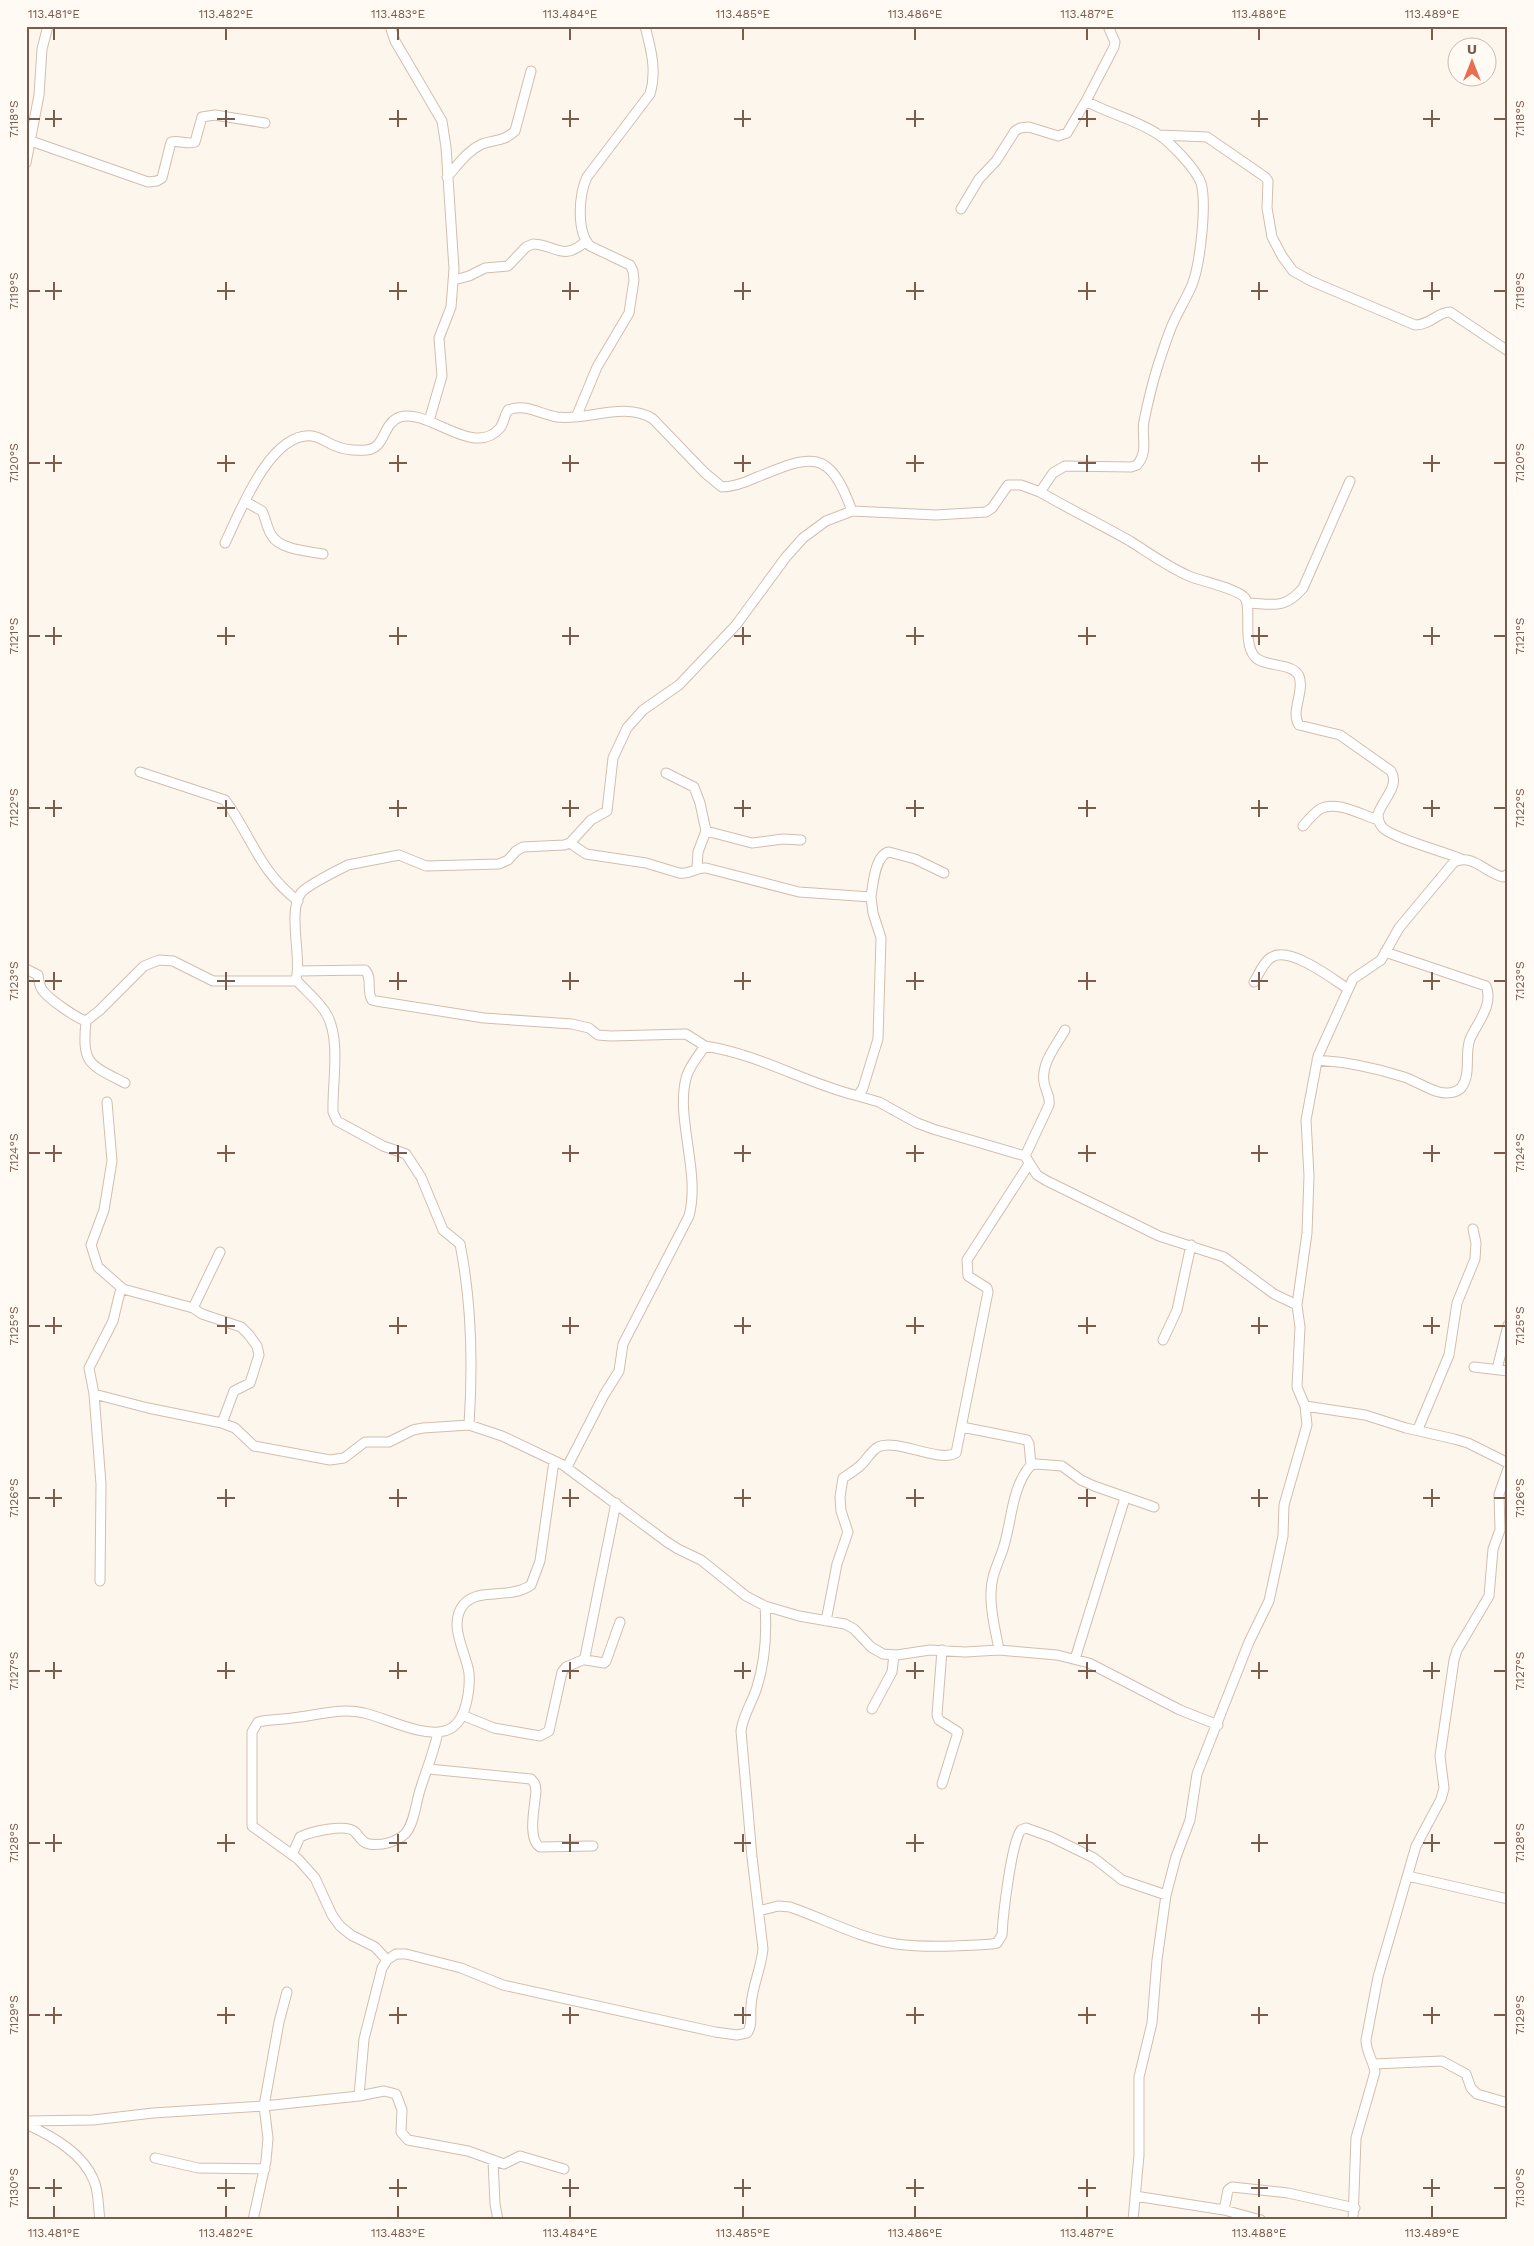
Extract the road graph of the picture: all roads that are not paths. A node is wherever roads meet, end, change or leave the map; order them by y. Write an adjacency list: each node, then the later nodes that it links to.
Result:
1 (48, 26): 9 (street)
2 (390, 26): 11 (street)
3 (645, 26): 13 (street)
4 (1108, 26): 6 (street)
5 (531, 71): 11 (street)
6 (1086, 100): 8 (street); 12 (street)
7 (265, 123): 9 (street)
8 (1160, 135): 15 (street); 19 (street)
9 (31, 141): 10 (street)
10 (26, 163)
11 (448, 177): 14 (street)
12 (961, 209)
13 (586, 241): 14 (street); 16 (street)
14 (454, 280): 17 (street)
15 (1508, 351)
16 (577, 415): 17 (street); 21 (street)
17 (428, 421): 20 (street)
18 (1350, 481): 24 (street)
19 (1040, 492): 21 (street); 24 (street)
20 (246, 502): 22 (street); 23 (street)
21 (852, 511): 31 (street)
22 (225, 543)
23 (323, 554)
24 (1247, 603): 27 (street)
25 (140, 772): 37 (street)
26 (666, 773): 29 (street)
27 (1378, 820): 28 (street); 32 (street)
28 (1303, 826)
29 (706, 832): 30 (street); 33 (street)
30 (801, 840)
31 (570, 843): 33 (street); 37 (street)
32 (1461, 859): 35 (street); 38 (street)
33 (697, 868): 36 (street)
34 (944, 873): 36 (street)
35 (1508, 874)
36 (871, 897): 48 (street)
37 (298, 901): 40 (street)
38 (1385, 952): 42 (street); 46 (street)
39 (26, 969): 43 (street)
40 (297, 976): 43 (street); 45 (street); 65 (street)
41 (1254, 982): 42 (street)
42 (1348, 989): 46 (street)
43 (86, 1021): 47 (street)
44 (1065, 1030): 50 (street)
45 (705, 1046): 48 (street); 71 (street)
46 (1318, 1060): 55 (street)
47 (125, 1083)
48 (858, 1096): 50 (street)
49 (107, 1102): 54 (street)
50 (1027, 1160): 52 (street); 66 (street)
51 (1473, 1229): 67 (street)
52 (1191, 1245): 55 (street); 58 (street)
53 (220, 1252): 56 (street)
54 (123, 1289): 56 (street); 62 (street)
55 (1297, 1305): 63 (street)
56 (192, 1308): 64 (street)
57 (1508, 1325): 60 (street)
58 (1163, 1340)
59 (1474, 1367): 60 (street)
60 (1497, 1369): 61 (street)
61 (1508, 1371)
62 (94, 1394): 64 (street); 76 (street)
63 (1305, 1406): 67 (street); 87 (street)
64 (222, 1423): 65 (street)
65 (469, 1425): 68 (street)
66 (962, 1427): 70 (street); 78 (street)
67 (1418, 1429): 69 (street)
68 (554, 1460): 71 (street); 86 (street)
69 (1508, 1463)
70 (1031, 1465): 73 (street); 81 (street)
71 (566, 1467): 74 (street)
72 (1508, 1469): 93 (street)
73 (1125, 1498): 75 (street); 83 (street)
74 (616, 1504): 77 (street); 84 (street)
75 (1154, 1507)
76 (100, 1581)
77 (765, 1606): 78 (street); 96 (street)
78 (826, 1621): 82 (street)
79 (620, 1622): 84 (street)
80 (942, 1650): 81 (street); 82 (street); 90 (street)
81 (999, 1650): 83 (street)
82 (894, 1655): 85 (street)
83 (1075, 1658): 87 (street)
84 (585, 1659): 86 (street)
85 (872, 1709)
86 (462, 1715): 88 (street)
87 (1218, 1725): 94 (street)
88 (438, 1732): 89 (street); 92 (street)
89 (429, 1768): 91 (street); 92 (street)
90 (942, 1784)
91 (593, 1846)
92 (292, 1855): 97 (street)
93 (1408, 1876): 95 (street); 99 (street)
94 (1166, 1895): 96 (street); 108 (street)
95 (1508, 1899)
96 (759, 1911): 97 (street)
97 (387, 1960): 100 (street)
98 (288, 1992): 102 (street)
99 (1374, 2064): 101 (street); 109 (street)
100 (359, 2096): 102 (street); 105 (street)
101 (1508, 2103)
102 (264, 2106): 103 (street); 107 (street)
103 (26, 2122): 111 (street)
104 (155, 2158): 107 (street)
105 (494, 2160): 106 (street); 113 (street)
106 (564, 2169)
107 (265, 2170): 112 (street)
108 (1135, 2196): 110 (street); 114 (street)
109 (1355, 2208): 110 (street); 116 (street)
110 (1224, 2210): 115 (street)
111 (100, 2220)
112 (253, 2220)
113 (498, 2220)
114 (1133, 2220)
115 (1261, 2220)
116 (1353, 2220)

